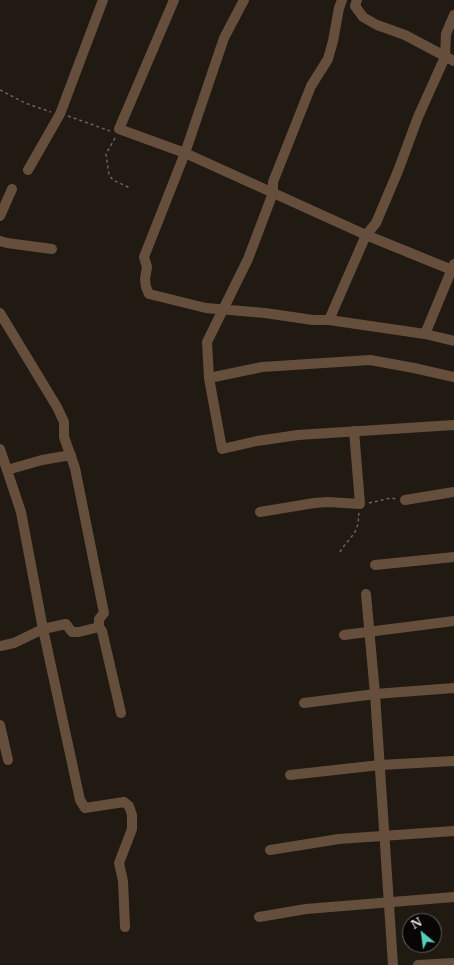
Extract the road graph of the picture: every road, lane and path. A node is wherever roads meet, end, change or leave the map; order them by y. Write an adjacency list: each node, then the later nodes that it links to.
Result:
1 (103, 0): 9 (street)
2 (174, 0): 10 (street)
3 (244, 0): 11 (street)
4 (342, 0): 15 (street)
5 (357, 0): 7 (street)
6 (454, 14): 7 (street)
7 (450, 59): 17 (street)
8 (0, 90): 9 (path)
9 (60, 114): 10 (path); 12 (street)
10 (118, 131): 11 (street); 13 (path)
11 (185, 153): 15 (street); 21 (street)
12 (28, 170)
13 (130, 188)
14 (12, 189): 16 (street)
15 (273, 193): 17 (street); 21 (street)
16 (0, 216)
17 (366, 235): 20 (street); 23 (street)
18 (0, 241): 19 (street)
19 (52, 249)
20 (453, 267): 24 (street)
21 (223, 310): 23 (street); 27 (street)
22 (0, 313): 31 (street)
23 (329, 320): 24 (street)
24 (425, 334): 25 (street)
25 (454, 341)
26 (454, 377): 27 (street)
27 (210, 378): 29 (street)
28 (454, 425): 29 (street)
29 (354, 431): 35 (street)
30 (0, 449): 32 (street)
31 (70, 455): 32 (street); 42 (street)
32 (7, 470): 43 (street)
33 (454, 492): 34 (street)
34 (405, 500): 35 (path)
35 (360, 504): 36 (street); 37 (path)
36 (260, 512)
37 (340, 552)
38 (454, 557): 39 (street)
39 (375, 565)
40 (366, 594): 44 (street)
41 (454, 621): 44 (street)
42 (99, 627): 43 (street); 50 (street)
43 (43, 629): 46 (street); 62 (street)
44 (370, 632): 45 (street); 48 (street)
45 (344, 635)
46 (0, 646)
47 (454, 688): 48 (street)
48 (375, 694): 49 (street); 54 (street)
49 (304, 703)
50 (121, 713)
51 (0, 725): 52 (street)
52 (8, 760)
53 (454, 761): 54 (street)
54 (380, 764): 55 (street); 57 (street)
55 (290, 775)
56 (454, 831): 57 (street)
57 (384, 836): 58 (street); 60 (street)
58 (270, 850)
59 (454, 897): 60 (street)
60 (389, 903): 61 (street); 64 (street)
61 (259, 917)
62 (126, 927)
63 (454, 963): 65 (street)
64 (393, 965)
65 (418, 965)

